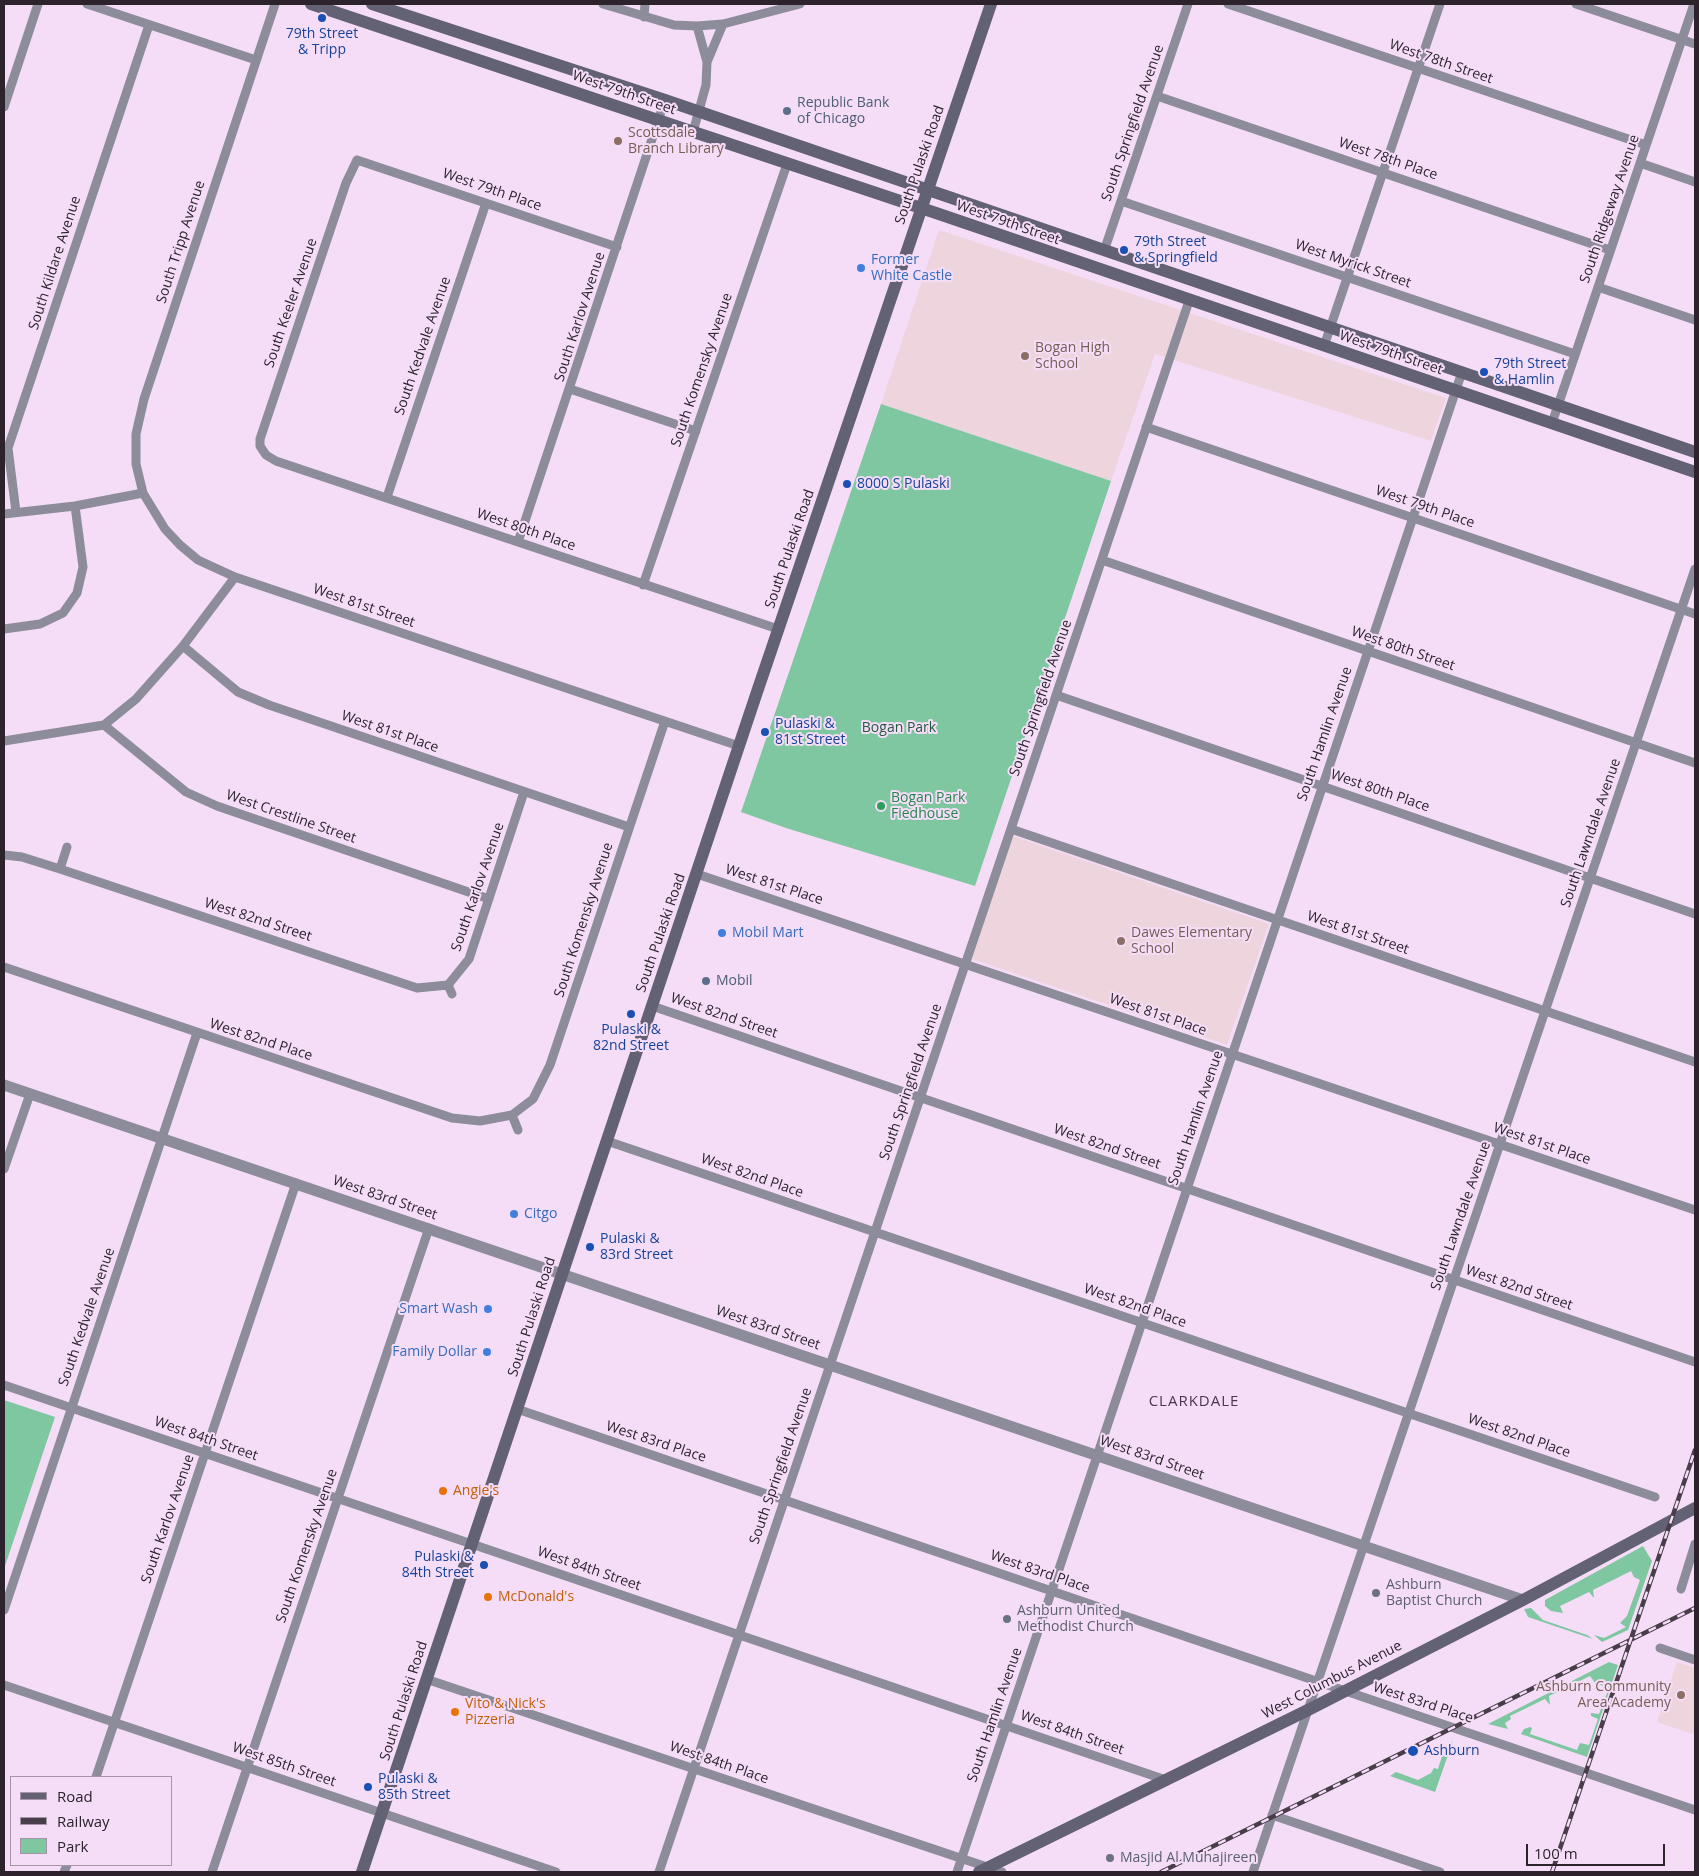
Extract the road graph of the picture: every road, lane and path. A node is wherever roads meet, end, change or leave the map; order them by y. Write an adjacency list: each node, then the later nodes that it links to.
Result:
1 (38, 4): 26 (street)
2 (87, 4): 17 (street)
3 (275, 4): 21 (street, South Tripp Avenue)
4 (310, 4): 28 (main road, West 79th Street)
5 (372, 4): 25 (main road, West 79th Street)
6 (603, 4): 15 (street)
7 (645, 4): 15 (street)
8 (800, 4): 16 (street)
9 (990, 4): 36 (main road, South Pulaski Road)
10 (1188, 4): 24 (street, South Springfield Avenue)
11 (1228, 4): 23 (street, West 78th Street)
12 (1440, 4): 23 (street)
13 (1576, 4): 19 (street)
14 (1694, 4): 19 (street, South Ridgeway Avenue)
15 (644, 18): 18 (street)
16 (722, 24): 18 (street); 22 (street)
17 (149, 25): 21 (street); 63 (street, South Kildare Avenue)
18 (697, 26): 22 (street)
19 (1681, 40): 20 (street); 30 (street, South Ridgeway Avenue)
20 (1695, 44)
21 (256, 60): 60 (street, South Tripp Avenue)
22 (707, 62): 27 (street)
23 (1418, 68): 30 (street, West 78th Street); 34 (street)
24 (1157, 96): 34 (street, West 78th Place); 37 (street, South Springfield Avenue)
25 (665, 100): 27 (main road, West 79th Street); 28 (street, South Karlov Avenue)
26 (4, 107)
27 (700, 112): 29 (street); 36 (main road, West 79th Street)
28 (659, 121): 29 (main road, West 79th Street); 40 (street, South Karlov Avenue)
29 (693, 132): 33 (main road, West 79th Street)
30 (1646, 145): 32 (street, South Ridgeway Avenue)
31 (355, 157): 38 (street, West 79th Place); 58 (street, South Keeler Avenue)
32 (1640, 163): 35 (street); 41 (street, South Ridgeway Avenue)
33 (787, 164): 39 (main road, West 79th Street); 56 (street, South Komensky Avenue)
34 (1383, 172): 41 (street, West 78th Place); 43 (street)
35 (1695, 182)
36 (928, 190): 39 (main road, South Pulaski Road); 42 (main road, West 79th Street)
37 (1121, 200): 42 (street, South Springfield Avenue); 43 (street, West Myrick Street)
38 (486, 203): 40 (street, West 79th Place); 61 (street, South Kedvale Avenue)
39 (922, 209): 45 (main road, West 79th Street); 74 (main road, South Pulaski Road)
40 (617, 247): 51 (street, South Karlov Avenue)
41 (1610, 250): 44 (street, South Ridgeway Avenue)
42 (1104, 251): 47 (main road, West 79th Street)
43 (1348, 276): 47 (street); 49 (street, West Myrick Street)
44 (1598, 288): 46 (street); 49 (street, South Ridgeway Avenue)
45 (1189, 301): 48 (main road, West 79th Street); 55 (street, South Springfield Avenue)
46 (1695, 320)
47 (1330, 328): 48 (street); 50 (main road, West 79th Street)
48 (1324, 346): 52 (main road, West 79th Street)
49 (1575, 354): 53 (street, South Ridgeway Avenue)
50 (1462, 372): 52 (street, South Hamlin Avenue); 53 (main road, West 79th Street)
51 (570, 389): 56 (street); 66 (street, South Karlov Avenue)
52 (1456, 391): 54 (main road, West 79th Street); 65 (street, South Hamlin Avenue)
53 (1558, 406): 54 (street, South Ridgeway Avenue); 57 (main road, West 79th Street)
54 (1552, 423): 59 (main road, West 79th Street)
55 (1146, 427): 65 (street, West 79th Place); 67 (street, South Springfield Avenue)
56 (696, 432): 70 (street, South Komensky Avenue)
57 (1695, 452)
58 (266, 455): 61 (street, West 80th Place)
59 (1695, 472)
60 (143, 493): 62 (street); 69 (street, West 81st Street)
61 (387, 498): 66 (street, West 80th Place)
62 (75, 506): 63 (street); 73 (street)
63 (16, 512): 64 (street)
64 (4, 514)
65 (1413, 518): 71 (street, West 79th Place); 76 (street, South Hamlin Avenue)
66 (518, 542): 70 (street, West 80th Place)
67 (1102, 560): 76 (street, West 80th Street); 77 (street, South Springfield Avenue)
68 (1695, 569): 71 (street, South Lawndale Avenue)
69 (235, 577): 75 (street); 78 (street, West 81st Street)
70 (643, 584): 74 (street, West 80th Place)
71 (1682, 609): 72 (street, West 79th Place); 81 (street, South Lawndale Avenue)
72 (1695, 614)
73 (4, 629)
74 (778, 629): 82 (main road, South Pulaski Road)
75 (183, 646): 79 (street); 85 (street, West 81st Place)
76 (1368, 652): 81 (street, West 80th Street); 84 (street, South Hamlin Avenue)
77 (1056, 695): 84 (street, West 80th Place); 87 (street, South Springfield Avenue)
78 (665, 722): 82 (street, West 81st Street); 86 (street, South Komensky Avenue)
79 (104, 725): 80 (street); 93 (street, West Crestline Street)
80 (4, 741)
81 (1636, 743): 83 (street, West 80th Street); 92 (street, South Lawndale Avenue)
82 (739, 746): 91 (main road, South Pulaski Road)
83 (1695, 763)
84 (1322, 786): 92 (street, West 80th Place); 95 (street, South Hamlin Avenue)
85 (524, 792): 86 (street, West 81st Place); 93 (street, South Karlov Avenue)
86 (630, 827): 108 (street, South Komensky Avenue)
87 (1011, 829): 95 (street, West 81st Street); 96 (street, South Springfield Avenue)
88 (66, 848): 90 (street)
89 (4, 855): 90 (street, West 82nd Street)
90 (60, 869): 98 (street, West 82nd Street)
91 (697, 874): 96 (street, West 81st Place); 100 (main road, South Pulaski Road)
92 (1590, 879): 94 (street, West 80th Place); 101 (street, South Lawndale Avenue)
93 (489, 899): 98 (street, South Karlov Avenue)
94 (1695, 914)
95 (1277, 920): 101 (street, West 81st Street); 103 (street, South Hamlin Avenue)
96 (966, 963): 103 (street, West 81st Place); 107 (street, South Springfield Avenue)
97 (4, 967): 102 (street, West 82nd Place)
98 (448, 985): 99 (street)
99 (452, 994)
100 (652, 1006): 107 (street, West 82nd Street); 111 (main road, South Pulaski Road)
101 (1545, 1012): 104 (street, West 81st Street); 112 (street, South Lawndale Avenue)
102 (197, 1033): 108 (street, West 82nd Place); 110 (street, South Kedvale Avenue)
103 (1232, 1055): 112 (street, West 81st Place); 115 (street, South Hamlin Avenue)
104 (1695, 1062)
105 (4, 1085): 106 (street, West 83rd Street)
106 (30, 1094): 110 (street, West 83rd Street); 113 (street)
107 (921, 1098): 115 (street, West 82nd Street); 118 (street, South Springfield Avenue)
108 (512, 1115): 109 (street)
109 (518, 1130)
110 (162, 1138): 114 (street, West 83rd Street); 125 (street, South Kedvale Avenue)
111 (607, 1141): 118 (street, West 82nd Place); 119 (main road, South Pulaski Road)
112 (1500, 1144): 116 (street, West 81st Place); 120 (street, South Lawndale Avenue)
113 (4, 1169)
114 (296, 1184): 117 (street, West 83rd Street); 128 (street, South Karlov Avenue)
115 (1187, 1189): 120 (street, West 82nd Street); 121 (street, South Hamlin Avenue)
116 (1695, 1210)
117 (429, 1228): 119 (street, West 83rd Street); 131 (street, South Komensky Avenue)
118 (875, 1232): 121 (street, West 82nd Place); 123 (street, South Springfield Avenue)
119 (562, 1273): 123 (street, West 83rd Street); 126 (main road, South Pulaski Road)
120 (1454, 1280): 122 (street, West 82nd Street); 127 (street, South Lawndale Avenue)
121 (1142, 1323): 127 (street, West 82nd Place); 129 (street, South Hamlin Avenue)
122 (1695, 1362)
123 (831, 1365): 129 (street, West 83rd Street); 132 (street, South Springfield Avenue)
124 (4, 1385): 125 (street, West 84th Street)
125 (71, 1408): 128 (street, West 84th Street); 140 (street, South Kedvale Avenue)
126 (517, 1409): 132 (street, West 83rd Place); 134 (main road, South Pulaski Road)
127 (1409, 1413): 130 (street, West 82nd Place); 136 (street, South Lawndale Avenue)
128 (205, 1453): 131 (street, West 84th Street); 149 (street, South Karlov Avenue)
129 (1097, 1456): 136 (street, West 83rd Street); 138 (street, South Hamlin Avenue)
130 (1655, 1497)
131 (338, 1499): 134 (street, West 84th Street); 151 (street, South Komensky Avenue)
132 (784, 1499): 138 (street, West 83rd Place); 141 (street, South Springfield Avenue)
133 (1695, 1508): 139 (main road, West Columbus Avenue)
134 (472, 1544): 141 (street, West 84th Street); 144 (main road, South Pulaski Road)
135 (1695, 1544): 137 (street)
136 (1364, 1547): 139 (street, West 83rd Street); 145 (street, South Lawndale Avenue)
137 (1681, 1589)
138 (1051, 1591): 145 (street, West 83rd Place); 150 (street, South Hamlin Avenue)
139 (1523, 1600): 147 (main road, West Columbus Avenue)
140 (4, 1610)
141 (739, 1634): 150 (street, West 84th Street); 152 (street, South Springfield Avenue)
142 (1660, 1648): 143 (street)
143 (1695, 1660)
144 (426, 1679): 152 (street, West 84th Place); 156 (main road, South Pulaski Road)
145 (1318, 1682): 147 (street, West 83rd Place); 148 (street, South Lawndale Avenue)
146 (4, 1685): 149 (street, West 85th Street)
147 (1344, 1691): 148 (main road, West Columbus Avenue); 155 (street, West 83rd Place)
148 (1308, 1710): 154 (main road, West Columbus Avenue); 157 (street, South Lawndale Avenue)
149 (114, 1722): 151 (street, West 85th Street); 153 (street, South Karlov Avenue)
150 (1006, 1725): 154 (street, West 84th Street); 158 (street, South Hamlin Avenue)
151 (247, 1767): 156 (street, West 85th Street); 160 (street, South Komensky Avenue)
152 (694, 1769): 158 (street, West 84th Place); 163 (street, South Springfield Avenue)
153 (96, 1776)
154 (1166, 1780): 159 (main road, West Columbus Avenue)
155 (1695, 1810)
156 (382, 1813): 161 (main road, South Pulaski Road); 162 (street, West 85th Street)
157 (1272, 1816): 166 (street, South Lawndale Avenue); 167 (street)
158 (961, 1859): 159 (street, West 84th Place); 164 (street, South Hamlin Avenue)
159 (983, 1870): 165 (street, West 84th Place)
160 (212, 1872)
161 (362, 1872)
162 (556, 1872)
163 (659, 1872)
164 (957, 1872)
165 (1002, 1872)
166 (1253, 1872)
167 (1440, 1872)

